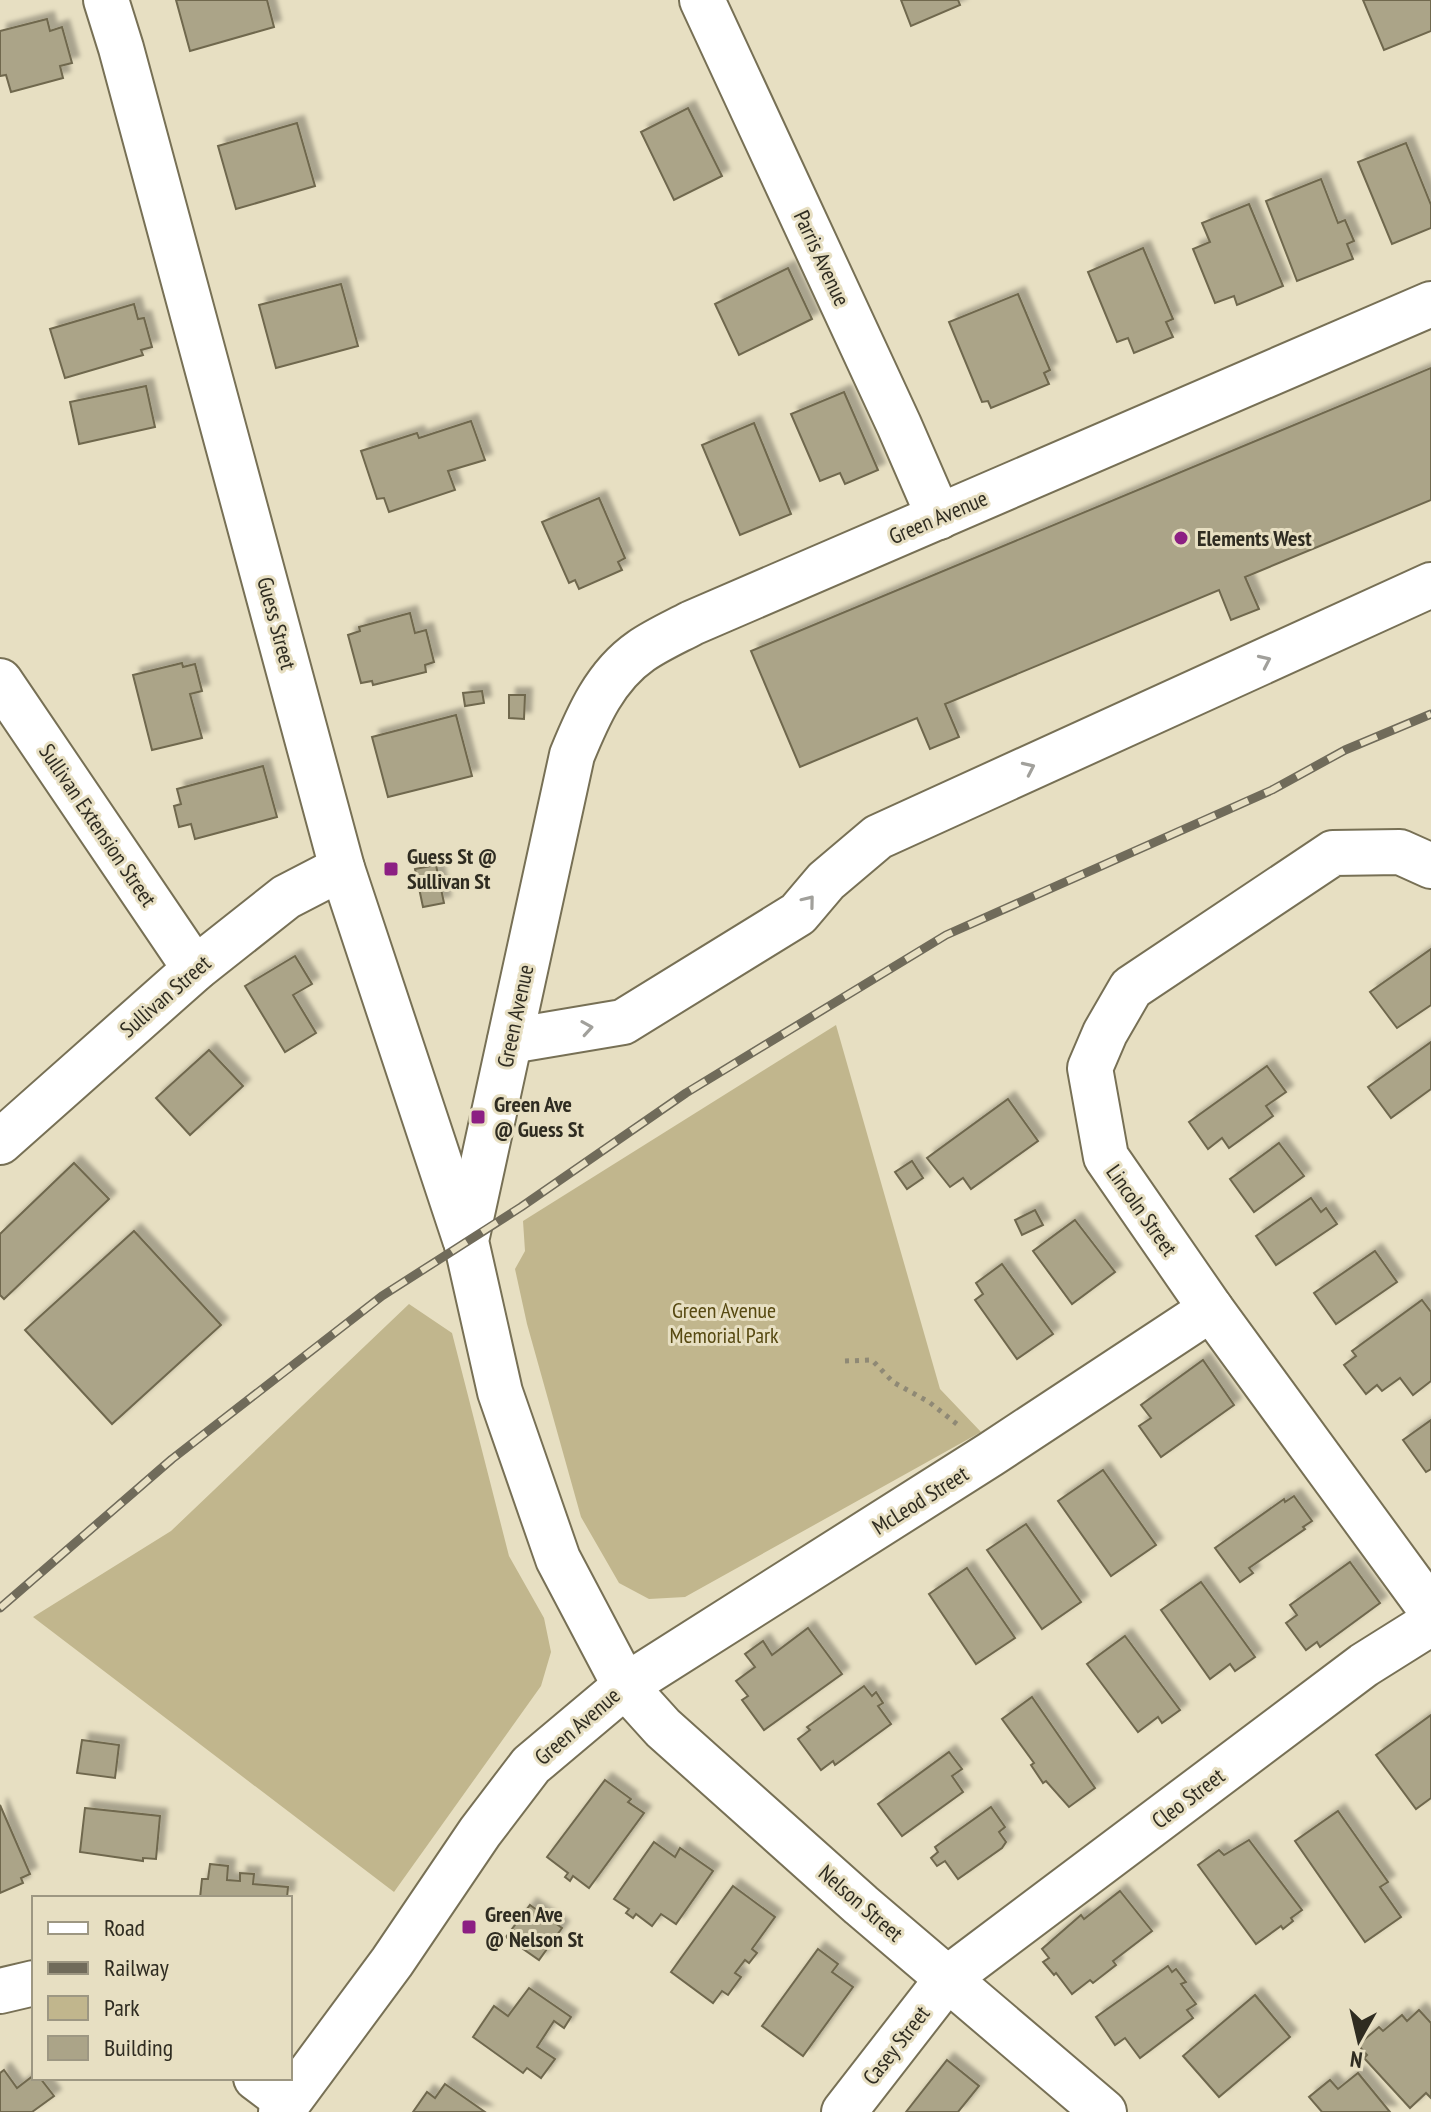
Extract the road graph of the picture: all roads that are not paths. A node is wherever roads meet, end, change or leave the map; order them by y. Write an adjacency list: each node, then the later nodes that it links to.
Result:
1 (106, 0): 8 (street, Guess Street)
2 (702, 0): 4 (street, Parris Avenue)
3 (1431, 304): 4 (street, Green Avenue)
4 (939, 517): 10 (street, Green Avenue)
5 (1431, 585): 10 (street, one-way to 5)
6 (0, 681): 9 (street, Sullivan Extension Street)
7 (1431, 866): 13 (street, Lincoln Street)
8 (342, 868): 9 (street, Sullivan Street); 12 (street, Guess Street)
9 (195, 969): 11 (street, Sullivan Street)
10 (510, 1041): 12 (street, Green Avenue)
11 (0, 1142)
12 (466, 1241): 16 (street, Green Avenue)
13 (1211, 1309): 14 (street, Lincoln Street); 16 (street, McLeod Street)
14 (1431, 1610)
15 (1431, 1623): 17 (street, Cleo Street)
16 (625, 1686): 17 (street, Nelson Street); 20 (street, Green Avenue)
17 (948, 1978): 23 (street, Casey Street); 24 (street, Nelson Street)
18 (32, 1983): 19 (street)
19 (0, 1991)
20 (292, 2077)
21 (290, 2080): 22 (street, Green Avenue)
22 (275, 2097)
23 (844, 2112)
24 (1104, 2112)

